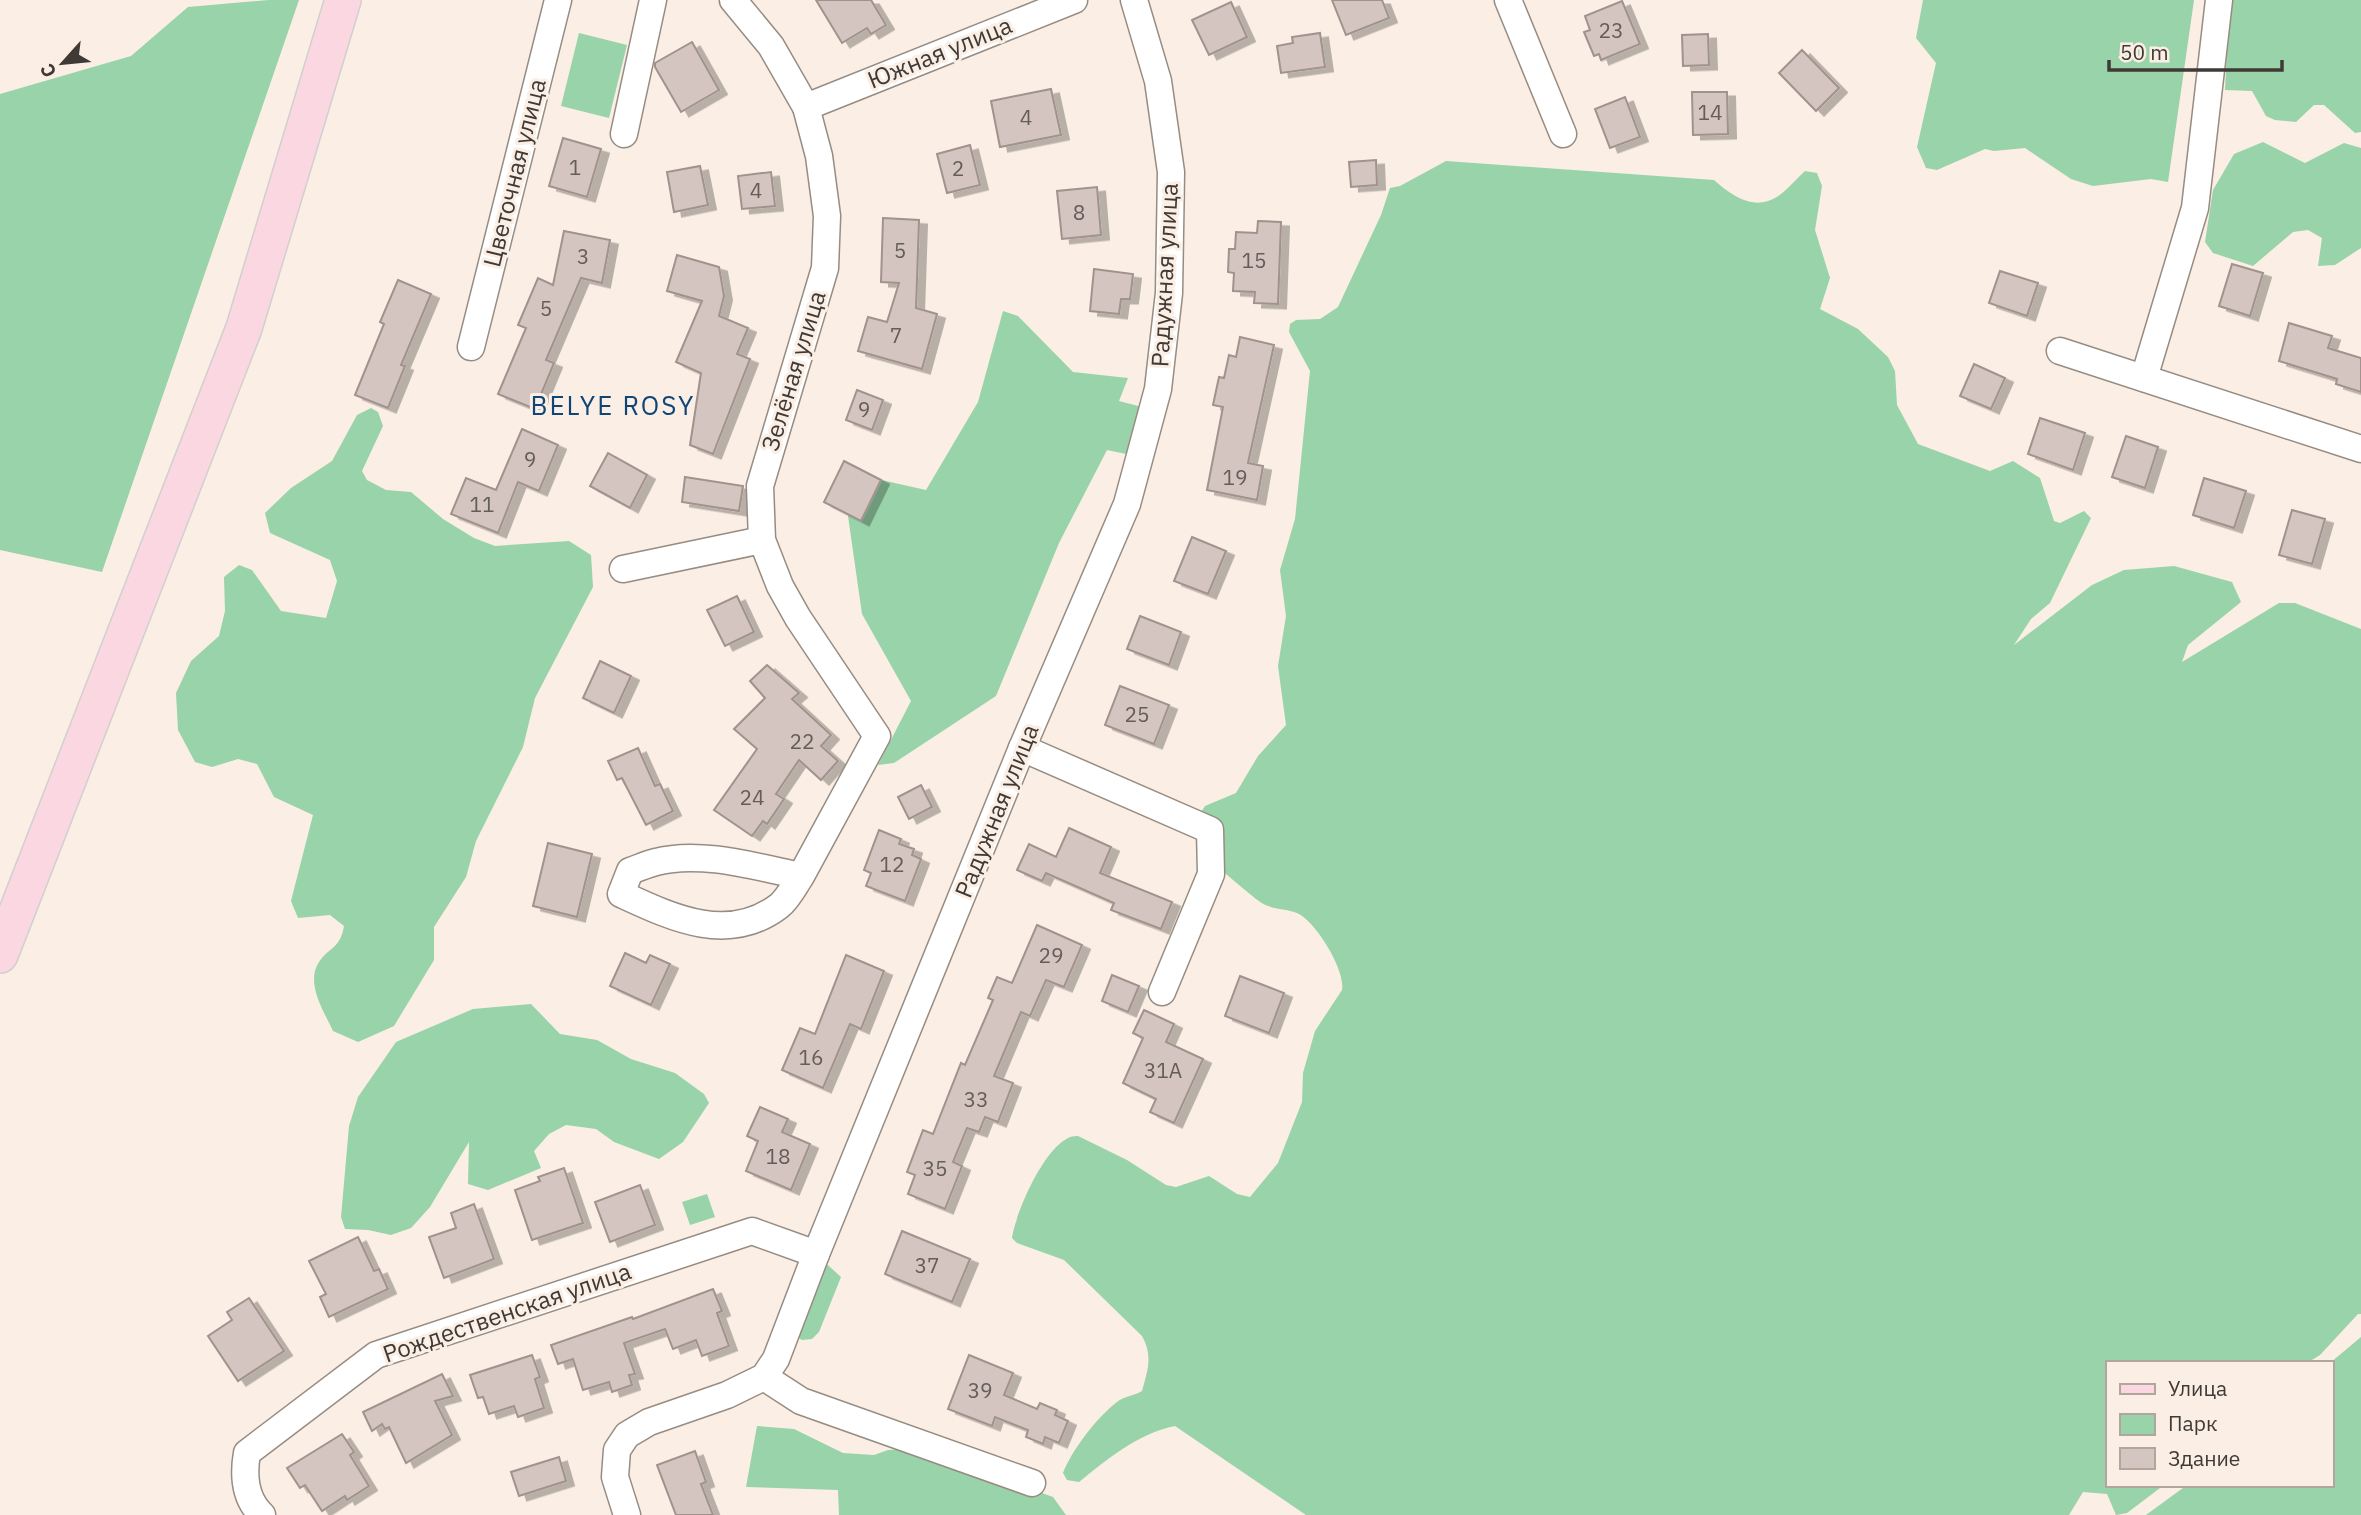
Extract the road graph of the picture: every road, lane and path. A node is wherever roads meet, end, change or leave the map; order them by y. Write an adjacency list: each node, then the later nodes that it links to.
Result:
1 (343, 0): 20 (main road)
2 (558, 0): 12 (street, Цветочная улица)
3 (653, 0): 11 (street)
4 (733, 0): 9 (street, Зелёная улица)
5 (1074, 0): 9 (street, Южная улица)
6 (1135, 0): 18 (street, Радужная улица)
7 (1508, 0): 10 (street)
8 (2219, 0): 14 (street)
9 (806, 107): 16 (street, Зелёная улица)
10 (1563, 134)
11 (624, 135)
12 (471, 346)
13 (2060, 351): 14 (street)
14 (2144, 378): 15 (street)
15 (2361, 449)
16 (762, 540): 17 (street); 19 (street, Зелёная улица)
17 (623, 569)
18 (1022, 748): 21 (street); 22 (street, Радужная улица)
19 (801, 876): 19 (street)
20 (0, 955)
21 (1162, 992)
22 (816, 1254): 23 (street, Радужная улица); 25 (street, Рождественская улица)
23 (764, 1377): 24 (street); 26 (street)
24 (1032, 1483)
25 (262, 1515)
26 (627, 1515)

